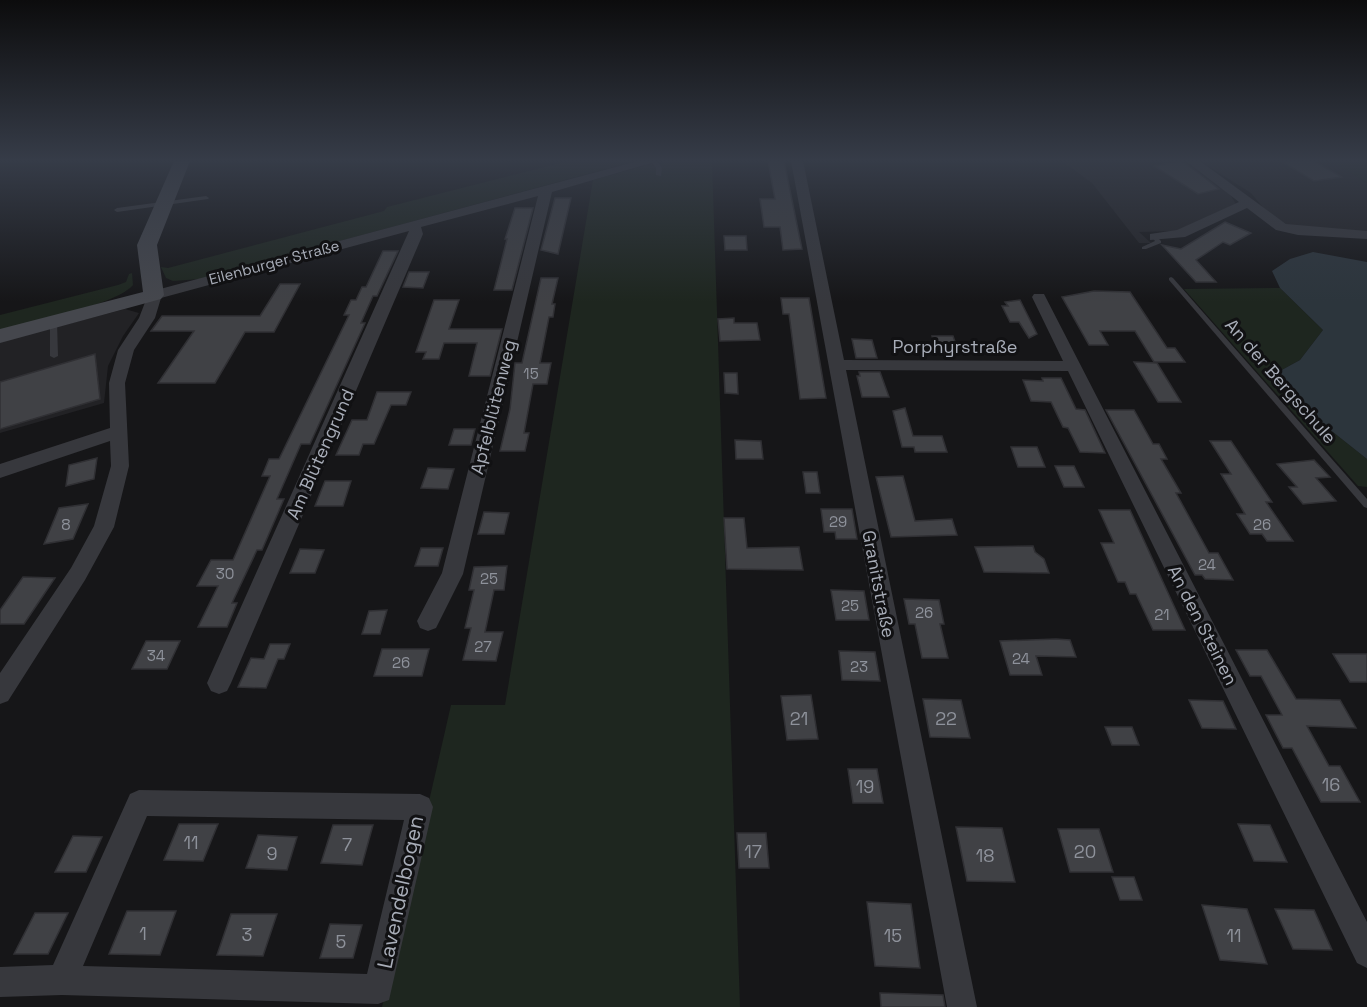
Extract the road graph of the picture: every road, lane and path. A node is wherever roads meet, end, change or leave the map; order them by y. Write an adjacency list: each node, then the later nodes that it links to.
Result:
1 (132, 208): 8 (lane)
2 (161, 208): 14 (street)
3 (474, 208): 9 (street, Eilenburger Straße)
4 (541, 208): 24 (street, Apfelblütenweg)
5 (806, 208): 19 (street, Granitstraße)
6 (1236, 208): 11 (street)
7 (1257, 208): 10 (street)
8 (117, 210)
9 (414, 224): 14 (street, Eilenburger Straße); 25 (street, Am Blütengrund)
10 (1367, 235)
11 (1155, 237): 12 (lane)
12 (1144, 248)
13 (1171, 279): 23 (lane, An der Bergschule)
14 (154, 295): 16 (street, Eilenburger Straße); 21 (street)
15 (1039, 297): 20 (street, An den Steinen)
16 (53, 322): 17 (street, Eilenburger Straße); 18 (lane)
17 (0, 336)
18 (54, 356)
19 (837, 365): 20 (street, Porphyrstraße); 30 (street, Granitstraße)
20 (1074, 366): 27 (street, An den Steinen)
21 (118, 432): 22 (street); 26 (street)
22 (0, 471)
23 (1367, 505)
24 (428, 621)
25 (219, 683)
26 (0, 693)
27 (1367, 953)
28 (62, 980): 28 (street, Lavendelbogen); 29 (street, Lavendelbogen)
29 (0, 982)
30 (962, 1007)

